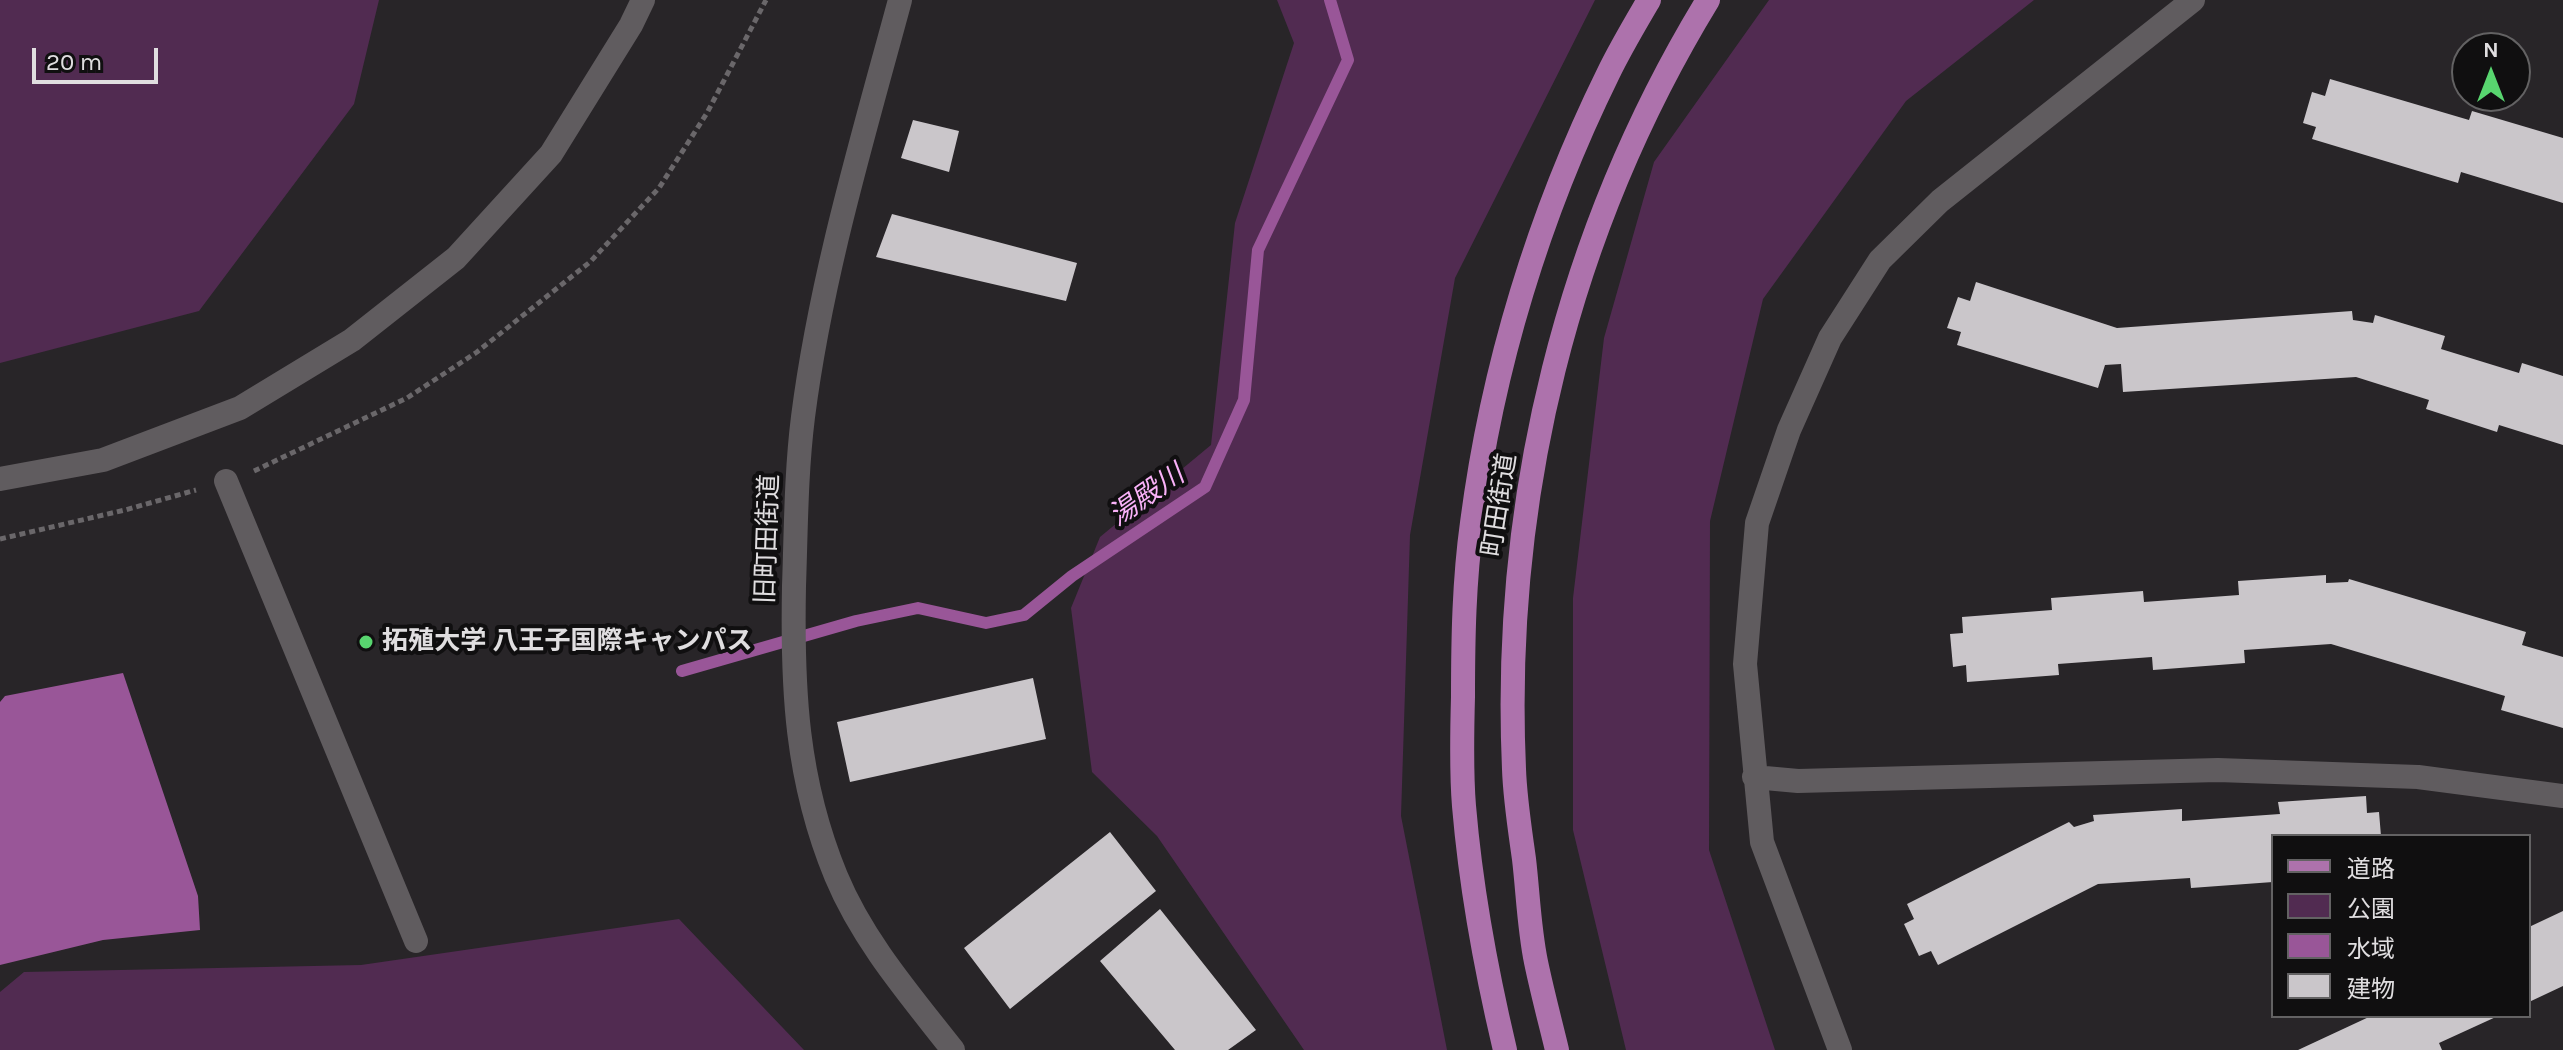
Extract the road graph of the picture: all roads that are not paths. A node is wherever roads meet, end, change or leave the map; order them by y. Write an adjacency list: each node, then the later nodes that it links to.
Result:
1 (643, 0): 6 (street)
2 (900, 0): 11 (street, 旧町田街道)
3 (1649, 0): 12 (main road, 町田街道)
4 (1708, 0): 13 (main road, 町田街道)
5 (2193, 0): 8 (street)
6 (0, 479)
7 (226, 481): 10 (street)
8 (1754, 777): 9 (street); 14 (street)
9 (2563, 796)
10 (416, 941)
11 (953, 1050)
12 (1505, 1050)
13 (1557, 1050)
14 (1840, 1050)

